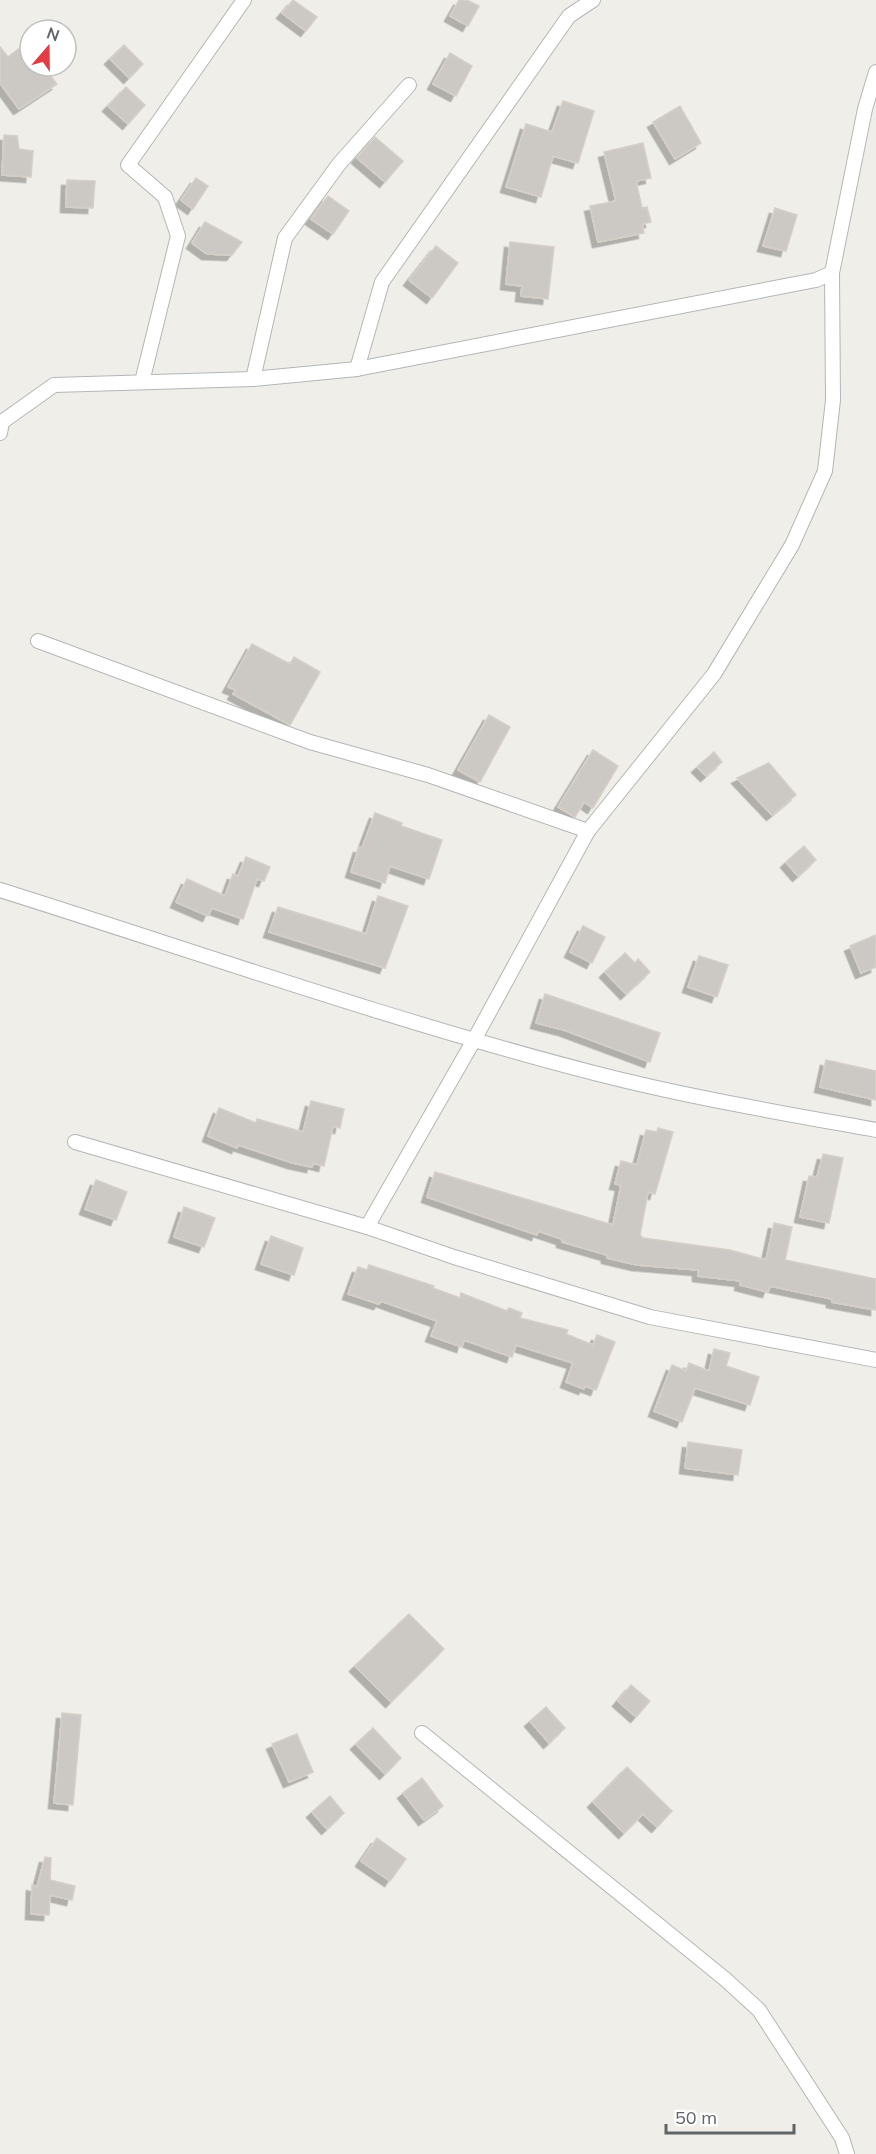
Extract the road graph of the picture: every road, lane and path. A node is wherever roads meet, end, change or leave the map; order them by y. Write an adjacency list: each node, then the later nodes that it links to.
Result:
1 (244, 0): 8 (street)
2 (593, 0): 6 (street)
3 (876, 72): 5 (street)
4 (409, 85): 7 (street)
5 (832, 273): 6 (street); 11 (street)
6 (357, 369): 7 (street)
7 (253, 379): 8 (street)
8 (142, 382): 9 (street)
9 (0, 433)
10 (38, 641): 11 (street)
11 (588, 831): 13 (street)
12 (0, 890): 13 (street)
13 (474, 1040): 14 (street); 16 (street)
14 (876, 1130)
15 (75, 1142): 16 (street)
16 (367, 1227): 17 (street)
17 (876, 1360)
18 (422, 1733): 19 (street)
19 (847, 2154)

